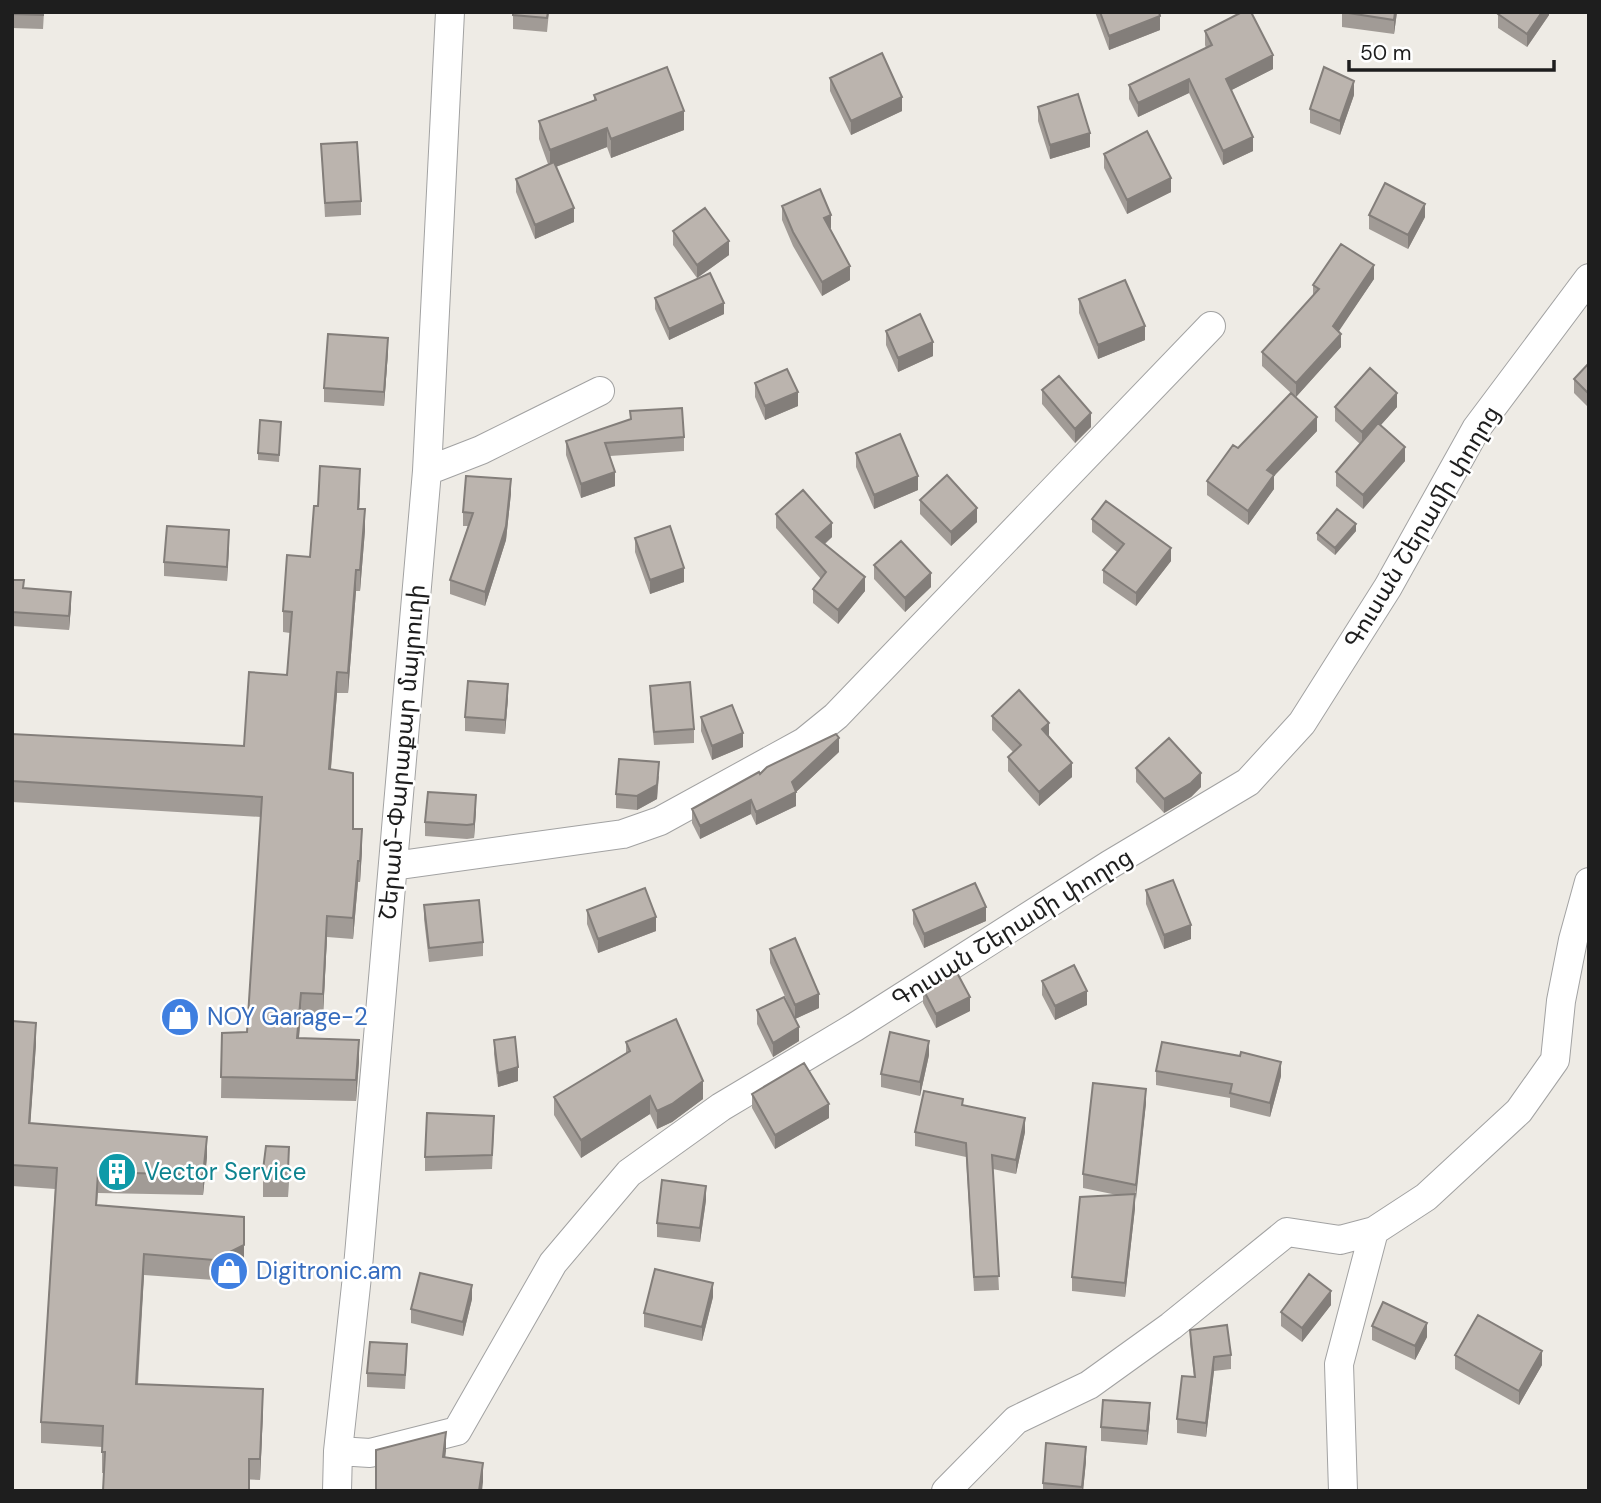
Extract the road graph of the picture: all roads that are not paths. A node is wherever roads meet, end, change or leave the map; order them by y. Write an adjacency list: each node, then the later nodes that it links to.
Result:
1 (450, 12): 5 (street, Շերամ-Փարաքար մայրուղի)
2 (1589, 278): 9 (street, Գուսան Շերամի փողոց)
3 (1211, 326): 6 (street)
4 (600, 391): 5 (street)
5 (427, 471): 6 (street, Շերամ-Փարաքար մայրուղի)
6 (393, 866): 9 (street, Շերամ-Փարաքար մայրուղի)
7 (1589, 882): 8 (street)
8 (1374, 1231): 11 (street); 12 (street)
9 (338, 1451): 10 (street, Շերամ-Փարաքար մայրուղի)
10 (337, 1491)
11 (946, 1491)
12 (1343, 1491)

